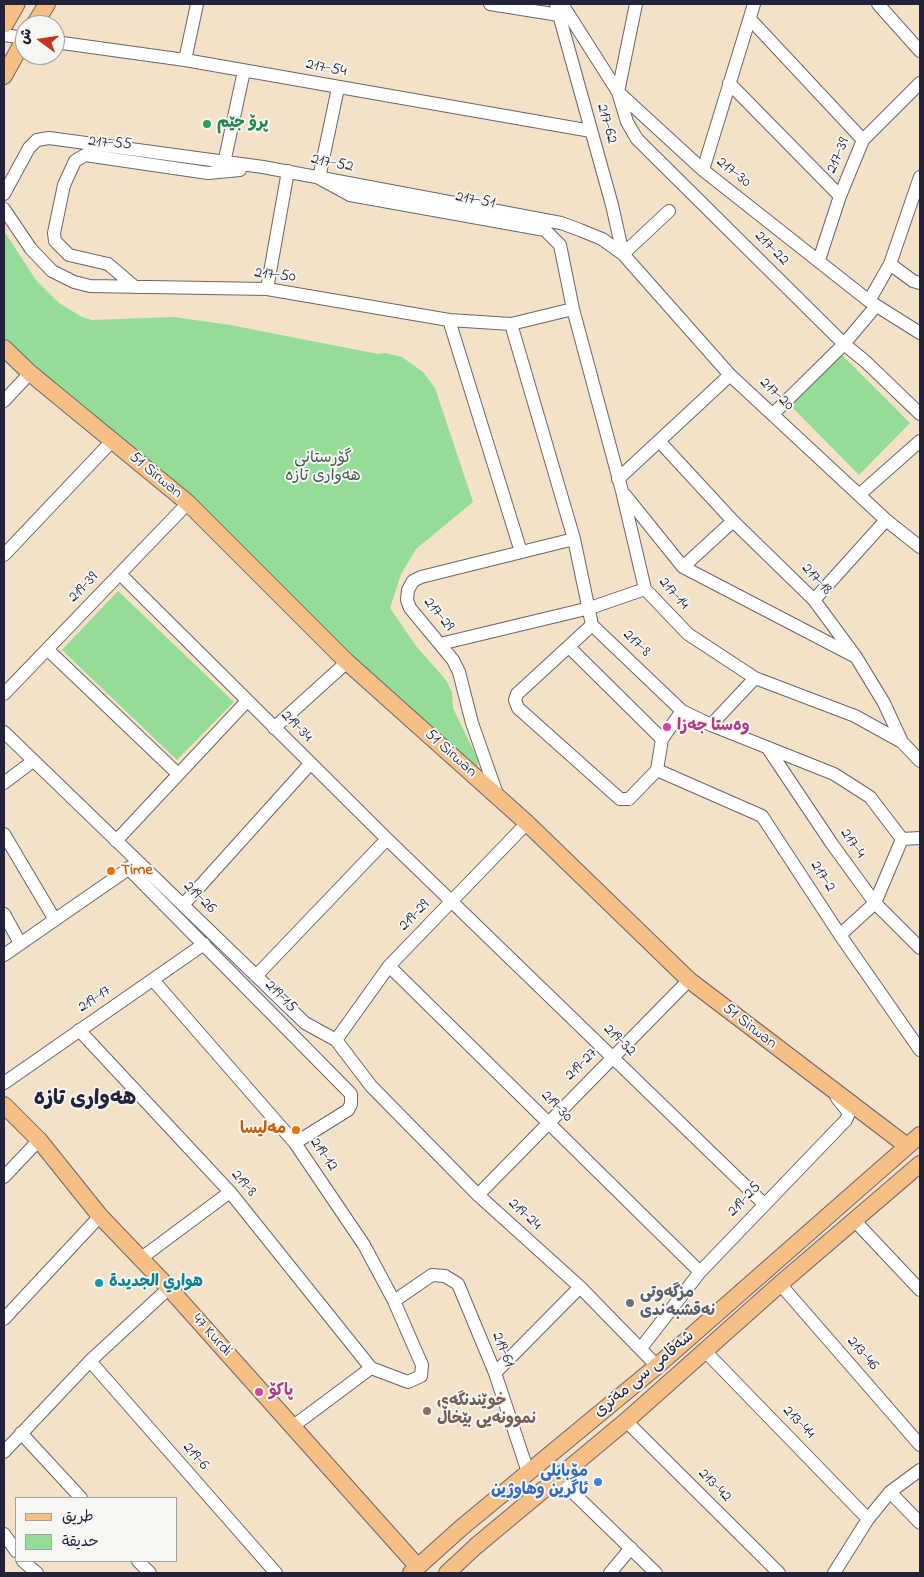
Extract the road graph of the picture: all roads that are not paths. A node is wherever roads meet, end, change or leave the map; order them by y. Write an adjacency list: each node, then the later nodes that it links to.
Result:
1 (15, 4): 11 (highway)
2 (47, 4): 9 (main road)
3 (196, 4): 15 (street)
4 (490, 4): 8 (street)
5 (636, 4): 21 (street)
6 (754, 4): 10 (street)
7 (878, 4): 13 (street)
8 (559, 7): 21 (street, 217-30); 22 (street, 217-62)
9 (40, 15)
10 (750, 19): 18 (street); 23 (street)
11 (4, 23)
12 (65, 43): 15 (street, 217-54)
13 (920, 51)
14 (15, 56): 17 (main road)
15 (186, 60): 16 (street, 217-54)
16 (244, 70): 20 (street, 217-54); 24 (street)
17 (4, 76)
18 (729, 83): 26 (street); 31 (street)
19 (920, 83): 23 (street, 217-39)
20 (338, 88): 22 (street, 217-54); 28 (street)
21 (618, 92): 26 (street, 217-30); 45 (street, 217-22)
22 (591, 130): 34 (street, 217-62)
23 (863, 140): 31 (street, 217-39)
24 (224, 163): 25 (street, 217-52); 30 (street, 217-52)
25 (263, 166): 27 (street, 217-52); 38 (street, 217-55)
26 (703, 170): 35 (street, 217-30)
27 (288, 171): 28 (street, 217-52); 39 (street)
28 (319, 178): 34 (street, 217-52); 41 (street, 217-51)
29 (920, 178): 36 (street)
30 (4, 194)
31 (840, 196): 35 (street, 217-39)
32 (4, 208): 38 (street, 217-50)
33 (669, 211): 34 (street)
34 (623, 254): 48 (street, 217-20)
35 (819, 260): 40 (street, 217-30)
36 (890, 264): 37 (street); 40 (street)
37 (920, 283)
38 (135, 287): 39 (street, 217-50)
39 (267, 289): 42 (street, 217-50)
40 (873, 304): 44 (street, 217-30); 45 (street)
41 (573, 309): 43 (street, 217-50); 55 (street, 217-14)
42 (449, 320): 43 (street, 217-50); 62 (street)
43 (511, 324): 60 (street)
44 (920, 333)
45 (844, 344): 50 (street); 51 (street, 217-22)
46 (4, 348): 47 (main road, 51 Sirwan)
47 (30, 373): 49 (street); 52 (main road, 51 Sirwan)
48 (730, 375): 50 (street, 217-20); 54 (street)
49 (4, 401)
50 (773, 414): 56 (street, 217-20)
51 (920, 414)
52 (113, 440): 57 (main road, 51 Sirwan); 63 (street)
53 (920, 441): 56 (street)
54 (660, 442): 55 (street); 59 (street, 217-18)
55 (620, 485): 64 (street); 66 (street, 217-14)
56 (860, 494): 58 (street, 217-20)
57 (188, 504): 65 (street, 219-39); 74 (main road, 51 Sirwan)
58 (886, 520): 61 (street, 217-20); 67 (street)
59 (734, 521): 64 (street); 67 (street, 217-18)
60 (574, 539): 62 (street, 217-29); 68 (street)
61 (920, 547)
62 (521, 552): 70 (street, 217-29)
63 (4, 555)
64 (683, 567): 73 (street)
65 (120, 574): 72 (street, 219-39); 77 (street, 219-34)
66 (645, 589): 68 (street); 75 (street, 217-14)
67 (814, 600): 73 (street, 217-18)
68 (590, 608): 69 (street); 70 (street)
69 (592, 625): 71 (street); 78 (street, 217-8)
70 (440, 644): 91 (street, 217-29)
71 (568, 647): 82 (street); 88 (street)
72 (47, 649): 76 (street, 219-39); 89 (street)
73 (856, 657): 83 (street, 217-18)
74 (347, 662): 80 (street); 91 (main road, 51 Sirwan)
75 (755, 678): 79 (street); 83 (street, 217-14)
76 (4, 694)
77 (247, 701): 80 (street, 219-34); 89 (street)
78 (682, 711): 79 (street, 217-8); 82 (street)
79 (711, 726): 84 (street, 217-8)
80 (274, 728): 87 (street, 219-34)
81 (4, 732): 85 (street, 219-26)
82 (662, 739): 88 (street)
83 (902, 742): 86 (street, 217-18)
84 (769, 750): 96 (street, 217-8); 100 (street, 217-4)
85 (33, 761): 90 (street); 97 (street, 219-26)
86 (920, 761)
87 (310, 764): 95 (street, 219-34); 101 (street)
88 (657, 770): 104 (street, 217-2)
89 (178, 774): 97 (street)
90 (4, 783)
91 (498, 797): 92 (main road, 51 Sirwan)
92 (527, 823): 99 (street, 219-29); 112 (main road, 51 Sirwan)
93 (4, 834): 103 (street)
94 (920, 838): 96 (street)
95 (387, 839): 99 (street, 219-34); 110 (street)
96 (902, 839): 100 (street)
97 (116, 841): 98 (street, 219-26)
98 (133, 865): 101 (street, 219-26); 103 (street); 106 (street, 219-15)
99 (451, 902): 109 (street, 219-29); 116 (street, 219-32)
100 (875, 903): 104 (street); 107 (street, 217-4)
101 (183, 905): 110 (street, 219-26)
102 (4, 914): 105 (street)
103 (55, 920): 105 (street)
104 (840, 935): 115 (street, 217-2)
105 (20, 943): 108 (street)
106 (204, 944): 111 (street, 219-17); 124 (street, 219-15)
107 (920, 948)
108 (4, 955)
109 (389, 966): 114 (street, 219-29); 121 (street, 219-30)
110 (256, 976): 114 (street, 219-26)
111 (153, 980): 113 (street, 219-17); 124 (street, 219-12)
112 (689, 980): 116 (street, 219-27); 117 (main road, 51 Sirwan)
113 (79, 1030): 118 (street, 219-17); 128 (street, 219-8)
114 (336, 1040): 119 (street, 219-26)
115 (920, 1050)
116 (613, 1058): 121 (street, 219-27); 130 (street, 219-32)
117 (819, 1080): 125 (main road, 51 Sirwan); 130 (street, 219-25)
118 (4, 1083)
119 (371, 1086): 129 (street, 219-24)
120 (4, 1105): 123 (main road, 47 Kurdi)
121 (548, 1123): 129 (street, 219-27); 134 (street, 219-30)
122 (920, 1135): 125 (main road, شەقامی سی مەتری)
123 (39, 1140): 127 (street); 131 (main road, 47 Kurdi)
124 (295, 1143): 139 (street, 219-12)
125 (907, 1146): 144 (main road, شەقامی سی مەتری)
126 (920, 1164): 132 (main road, شەقامی سی مەتری)
127 (4, 1177)
128 (230, 1192): 133 (street); 145 (street, 219-8)
129 (478, 1194): 136 (street, 219-24)
130 (764, 1204): 134 (street, 219-25)
131 (100, 1216): 133 (main road, 47 Kurdi); 140 (street)
132 (854, 1220): 135 (main road, شەقامی سی مەتری); 138 (street)
133 (140, 1259): 137 (main road, 47 Kurdi)
134 (700, 1272): 141 (street, 219-25)
135 (780, 1284): 142 (main road, شەقامی سی مەتری); 150 (street, 213-46)
136 (580, 1287): 141 (street, 219-24); 146 (street)
137 (169, 1288): 143 (street); 148 (main road, 47 Kurdi)
138 (920, 1290)
139 (394, 1301): 145 (street, 219-12); 146 (street, 219-61)
140 (4, 1319)
141 (640, 1348): 144 (street, 219-24)
142 (704, 1350): 147 (main road, شەقامی سی مەتری); 159 (street, 213-44)
143 (90, 1361): 149 (street); 171 (street, 219-6)
144 (657, 1366): 153 (main road, شەقامی سی مەتری)
145 (371, 1368): 148 (street)
146 (494, 1373): 153 (street, 219-61)
147 (626, 1421): 154 (main road, شەقامی سی مەتری); 175 (street, 213-42)
148 (292, 1427): 168 (main road, 47 Kurdi)
149 (21, 1433): 151 (street); 157 (street)
150 (920, 1445)
151 (4, 1452)
152 (920, 1470): 156 (street)
153 (528, 1472): 155 (main road, شەقامی سی مەتری)
154 (558, 1478): 158 (main road, شەقامی سی مەتری); 164 (street)
155 (506, 1491): 158 (main road); 161 (main road, شەقامی سی مەتری)
156 (890, 1492): 159 (street); 160 (street)
157 (80, 1497)
158 (522, 1509): 163 (main road, شەقامی سی مەتری)
159 (868, 1519): 176 (street)
160 (920, 1523)
161 (461, 1528): 163 (main road); 168 (main road, شەقامی سی مەتری)
162 (4, 1534): 165 (street)
163 (476, 1546): 172 (main road, شەقامی سی مەتری)
164 (631, 1548): 173 (street); 174 (street)
165 (15, 1550)
166 (24, 1562): 169 (street)
167 (139, 1562): 170 (street)
168 (415, 1570)
169 (37, 1573)
170 (150, 1573)
171 (276, 1573)
172 (447, 1573)
173 (610, 1573)
174 (656, 1573)
175 (779, 1573)
176 (834, 1573)

